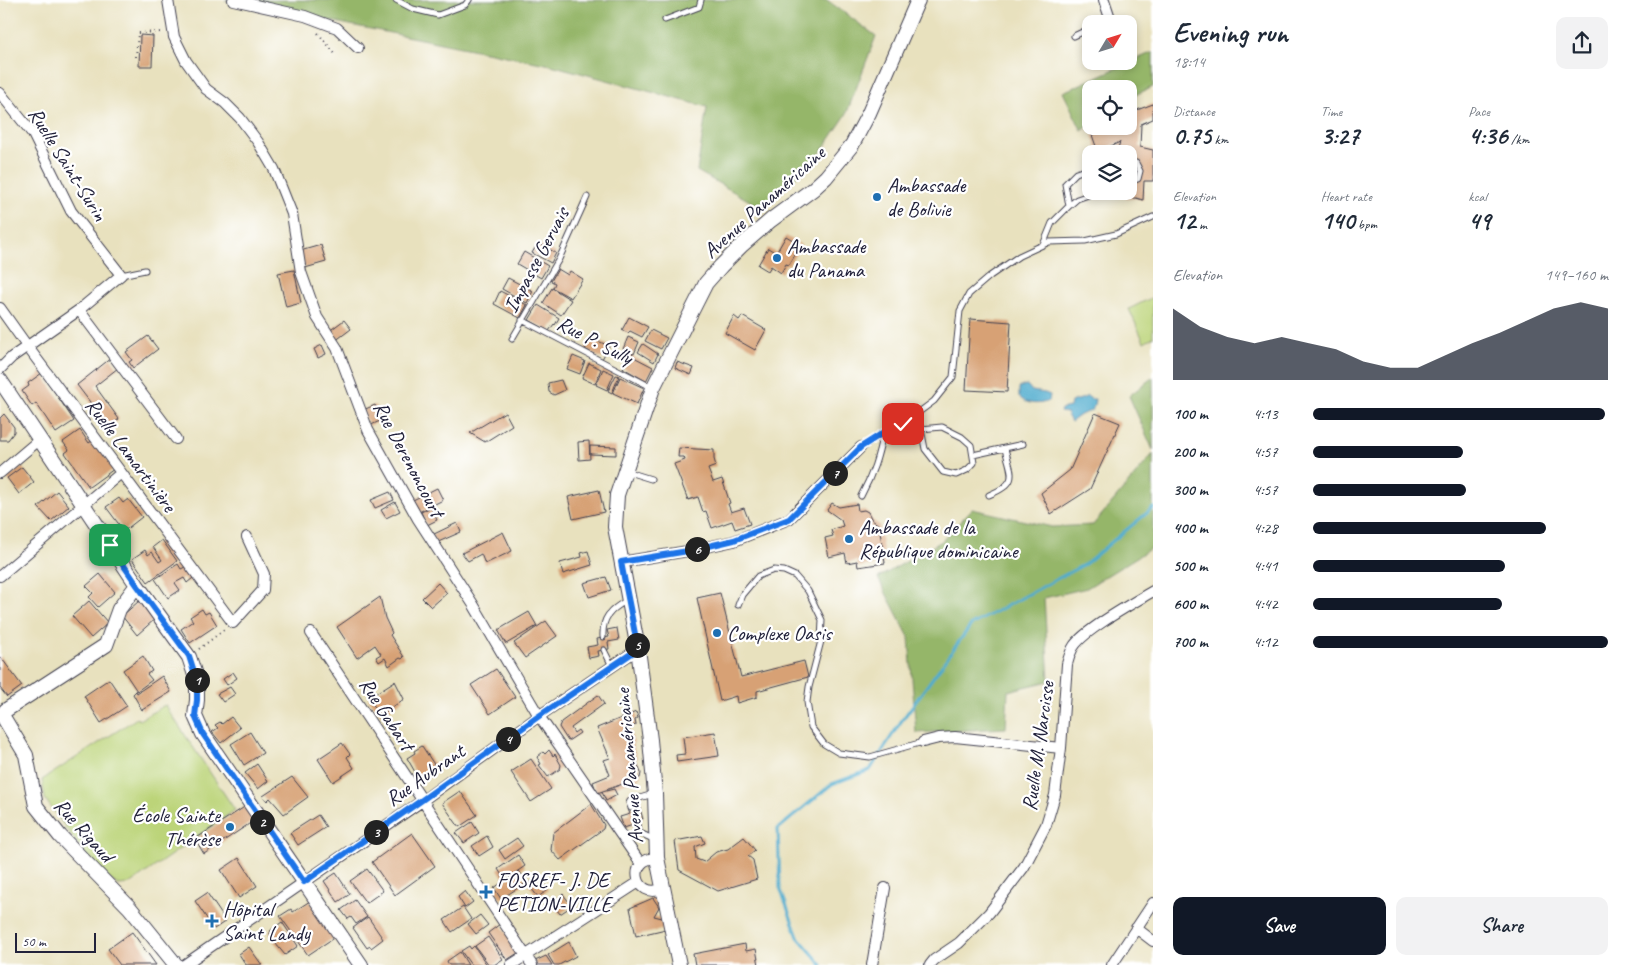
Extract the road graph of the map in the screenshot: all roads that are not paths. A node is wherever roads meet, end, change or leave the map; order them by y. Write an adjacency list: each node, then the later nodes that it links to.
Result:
1 (168, 0): 60 (street, Rue Derenoncourt)
2 (233, 0): 12 (street)
3 (396, 0): 4 (lane)
4 (469, 0)
5 (701, 0): 9 (lane)
6 (918, 0): 31 (street, Avenue Panaméricaine)
7 (1104, 0): 8 (street)
8 (1107, 15)
9 (665, 20)
10 (1082, 32): 11 (lane)
11 (1074, 36)
12 (358, 48)
13 (0, 93): 23 (street, Ruelle Saint-Surin)
14 (1137, 165): 16 (lane)
15 (1082, 170): 19 (lane)
16 (1137, 179)
17 (587, 197): 26 (lane, Impasse Gervais)
18 (1082, 197): 19 (lane)
19 (1069, 206): 21 (lane)
20 (1153, 217): 21 (lane)
21 (1042, 245): 32 (lane)
22 (145, 270): 23 (lane)
23 (121, 275): 25 (street)
24 (0, 308): 28 (street, Ruelle Lamartinière)
25 (79, 310): 28 (street); 35 (street)
26 (522, 320): 27 (lane, Impasse Gervais); 31 (lane, Rue P. Sully)
27 (512, 339)
28 (26, 346): 29 (street); 43 (street, Ruelle Lamartinière)
29 (0, 369)
30 (0, 380): 36 (street)
31 (653, 388): 41 (street, Avenue Panaméricaine)
32 (903, 424): 33 (lane); 34 (lane)
33 (921, 429): 40 (lane); 40 (lane)
34 (883, 433): 38 (lane); 46 (lane)
35 (176, 439)
36 (39, 440): 42 (street); 47 (street)
37 (1023, 444): 39 (lane)
38 (861, 447): 49 (street)
39 (1004, 449): 40 (lane); 45 (lane)
40 (973, 455)
41 (624, 471): 44 (lane); 49 (street, Avenue Panaméricaine)
42 (0, 473)
43 (121, 473): 47 (street); 48 (street, Ruelle Lamartinière)
44 (651, 479)
45 (989, 494)
46 (862, 496)
47 (83, 504): 50 (street); 51 (street)
48 (247, 537)
49 (621, 562): 53 (street, Avenue Panaméricaine)
50 (0, 576)
51 (137, 585): 70 (street); 78 (street, Rue Rigaud)
52 (1153, 591): 62 (street, Ruelle M. Narcisse)
53 (628, 600): 56 (lane); 57 (street, Avenue Panaméricaine)
54 (738, 605): 61 (lane)
55 (311, 633): 64 (street, Rue Gabart)
56 (603, 638)
57 (638, 649): 59 (street, Rue Aubrant); 63 (street, Avenue Panaméricaine)
58 (604, 650): 59 (lane)
59 (612, 666): 60 (street, Rue Aubrant)
60 (539, 716): 64 (street, Rue Aubrant); 69 (street, Rue Derenoncourt)
61 (923, 742): 62 (street)
62 (1061, 748): 85 (street, Ruelle M. Narcisse)
63 (655, 794): 65 (lane); 67 (street, Avenue Panaméricaine)
64 (422, 800): 70 (street, Rue Aubrant); 77 (street, Rue Gabart)
65 (631, 808)
66 (636, 821): 67 (lane)
67 (656, 841): 68 (street, Avenue Panaméricaine)
68 (656, 858): 69 (street); 73 (street, Avenue Panaméricaine)
69 (641, 864): 71 (street)
70 (304, 882): 79 (street, Rue Aubrant); 80 (street)
71 (639, 882): 73 (street); 77 (street)
72 (885, 888): 84 (street)
73 (662, 889): 83 (street, Avenue Panaméricaine)
74 (1153, 903): 75 (street)
75 (1136, 928): 76 (street); 86 (street)
76 (1153, 941)
77 (526, 955): 81 (street); 82 (street, Rue Gabart)
78 (176, 965)
79 (184, 965)
80 (361, 965)
81 (511, 965)
82 (532, 965)
83 (679, 965)
84 (872, 965)
85 (930, 965)
86 (1112, 965)

